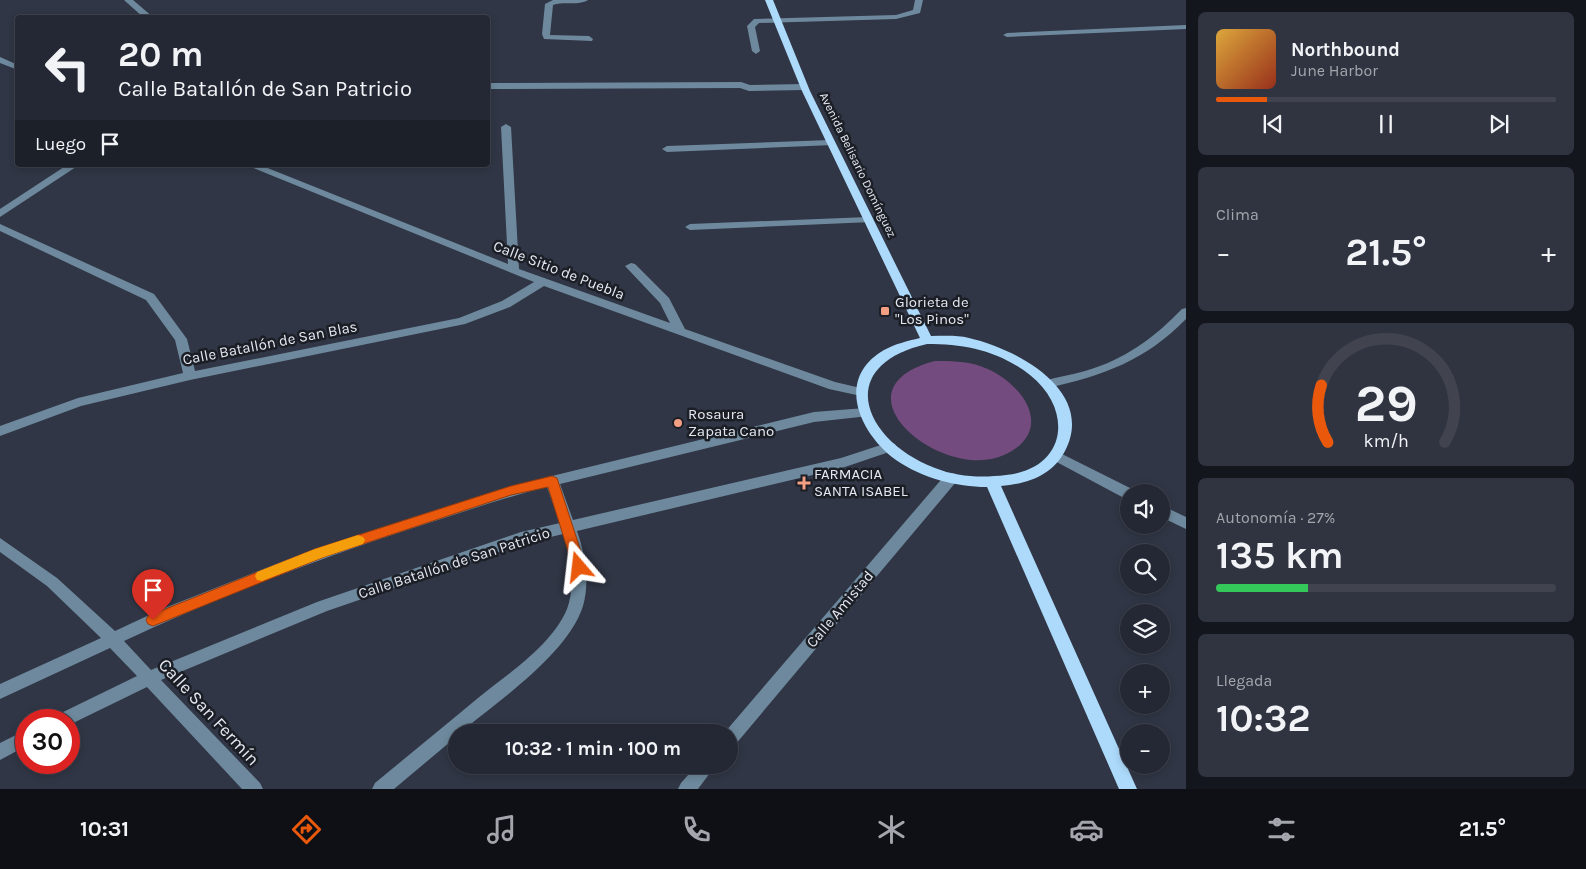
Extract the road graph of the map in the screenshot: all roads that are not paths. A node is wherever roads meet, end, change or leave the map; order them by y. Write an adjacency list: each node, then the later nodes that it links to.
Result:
1 (128, 0): 5 (street)
2 (584, 0): 11 (street)
3 (769, 0): 6 (main road, Avenida Belisario Domínguez)
4 (919, 0): 6 (street)
5 (146, 15)
6 (780, 22): 12 (street); 15 (main road, Avenida Belisario Domínguez)
7 (1172, 28): 8 (street); 9 (street); 10 (street)
8 (1186, 28)
9 (1007, 35)
10 (1183, 37)
11 (589, 39)
12 (756, 51)
13 (0, 60): 14 (street)
14 (15, 67)
15 (802, 83): 16 (street); 18 (main road, Avenida Belisario Domínguez)
16 (490, 86)
17 (506, 127): 27 (street)
18 (830, 143): 19 (street); 23 (main road, Avenida Belisario Domínguez)
19 (666, 148)
20 (71, 167): 22 (street)
21 (256, 167): 27 (street, Calle Sitio de Puebla)
22 (0, 214)
23 (868, 220): 25 (street); 31 (main road, Avenida Belisario Domínguez)
24 (0, 227): 32 (street)
25 (690, 227)
26 (631, 266): 30 (street)
27 (514, 270): 28 (street, Calle Sitio de Puebla)
28 (543, 282): 30 (street, Calle Sitio de Puebla); 32 (street, Calle Batallón de San Blas)
29 (1186, 312): 33 (street)
30 (680, 331): 34 (street, Calle Sitio de Puebla)
31 (927, 340): 33 (main road); 34 (main road)
32 (190, 376): 36 (street, Calle Batallón de San Blas)
33 (1048, 384): 38 (main road)
34 (861, 392): 35 (main road)
35 (865, 413): 37 (main road); 40 (street)
36 (0, 430)
37 (890, 447): 39 (main road); 45 (street, Calle Batallón de San Patricio)
38 (1056, 456): 41 (main road); 42 (street)
39 (951, 478): 41 (main road); 51 (street, Calle Amistad)
40 (552, 481): 45 (street); 47 (street)
41 (992, 482): 58 (main road)
42 (1120, 489)
43 (1170, 515): 44 (street)
44 (1186, 523)
45 (567, 527): 48 (street, Calle Batallón de San Patricio); 56 (street)
46 (0, 544): 47 (street, Calle San Fermín)
47 (112, 638): 48 (street, Calle San Fermín); 49 (street)
48 (149, 678): 50 (street, Calle Batallón de San Patricio); 55 (street, Calle San Fermín)
49 (0, 692)
50 (80, 712)
51 (738, 729)
52 (15, 744): 53 (street)
53 (0, 752)
54 (700, 774): 57 (street)
55 (254, 789)
56 (381, 789)
57 (687, 789)
58 (1128, 789)

